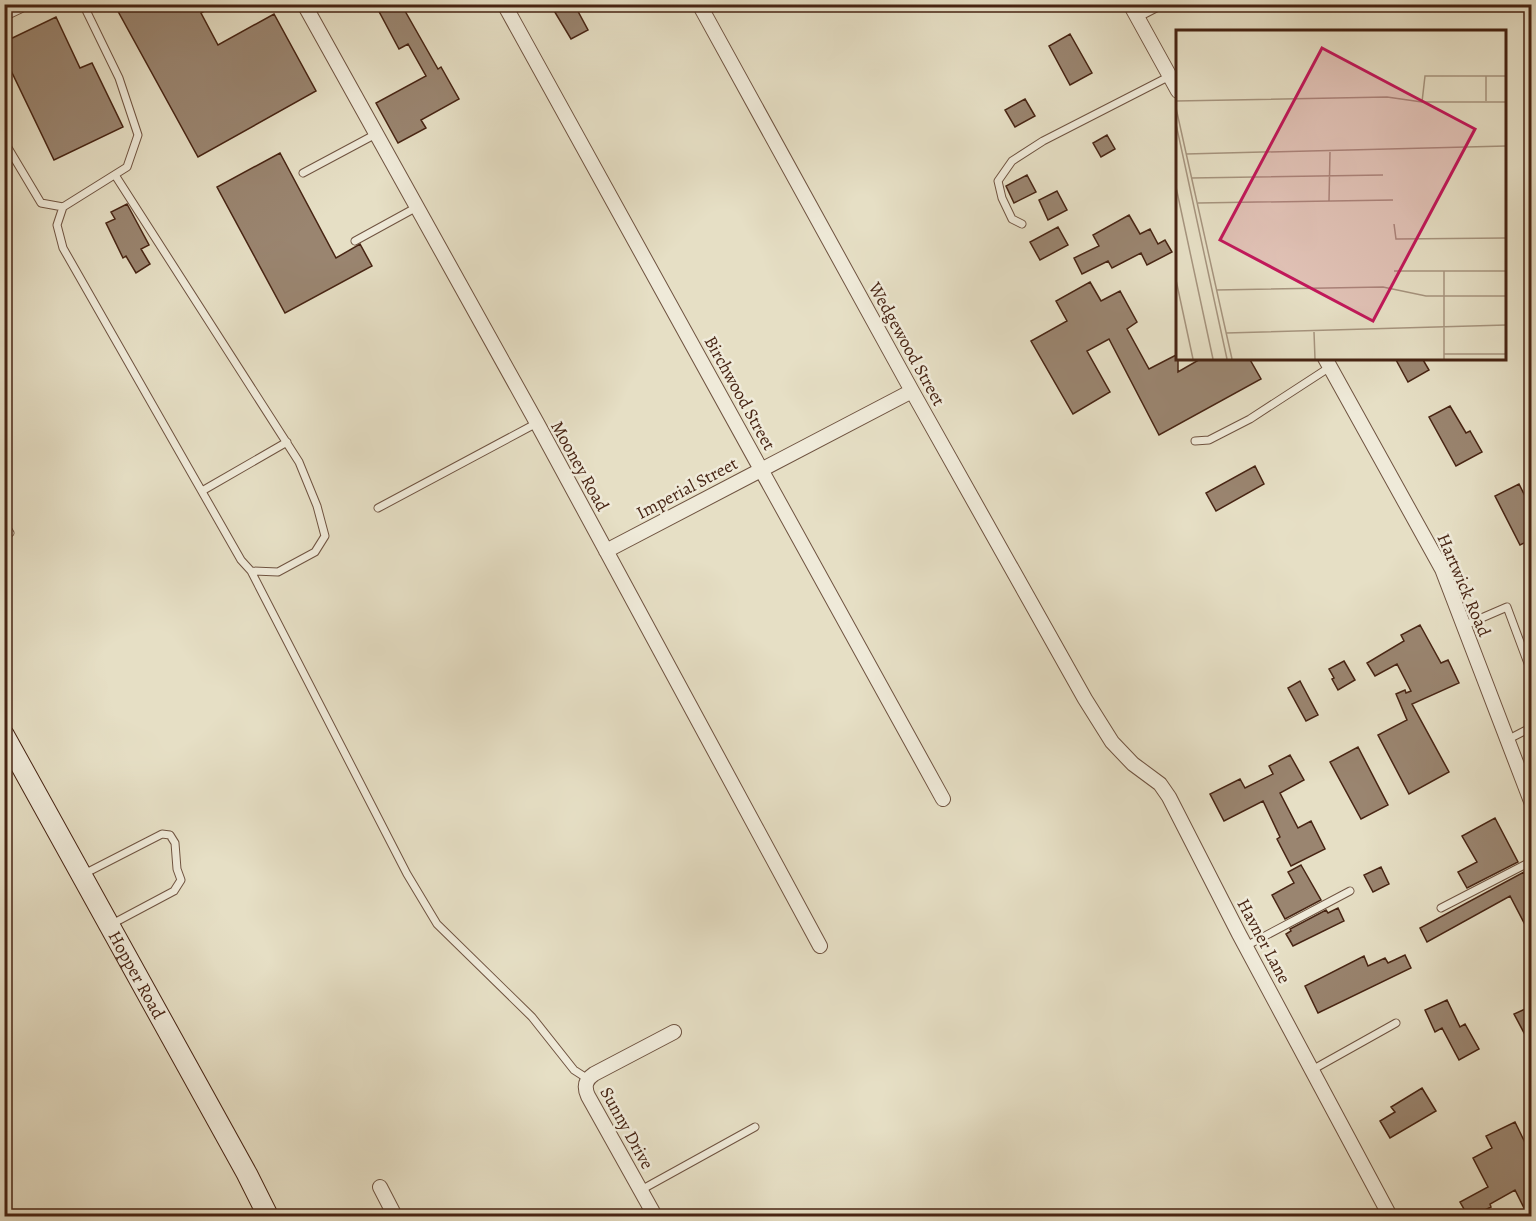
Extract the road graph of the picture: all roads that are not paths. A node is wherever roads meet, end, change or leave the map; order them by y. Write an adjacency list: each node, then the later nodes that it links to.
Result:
1 (31, 4): 8 (lane)
2 (83, 4): 15 (lane)
3 (304, 4): 12 (street, Mooney Road)
4 (504, 4): 25 (street, Birchwood Street)
5 (699, 4): 21 (street, Wedgewood Street)
6 (1130, 4): 9 (street)
7 (1164, 4): 9 (lane)
8 (4, 17)
9 (1137, 18): 10 (street)
10 (1170, 76): 11 (street); 18 (lane)
11 (1176, 87)
12 (376, 134): 14 (lane); 17 (street, Mooney Road)
13 (4, 141): 16 (lane)
14 (303, 173)
15 (115, 175): 16 (lane); 24 (lane)
16 (63, 207): 26 (lane)
17 (417, 207): 19 (lane); 22 (street, Mooney Road)
18 (1022, 224)
19 (355, 241)
20 (1328, 363): 23 (lane); 32 (street, Hartwick Road)
21 (912, 391): 25 (street, Imperial Street); 34 (street, Wedgewood Street)
22 (537, 423): 27 (lane); 30 (street, Mooney Road)
23 (1195, 441)
24 (287, 442): 26 (lane); 31 (lane)
25 (762, 470): 30 (street, Imperial Street); 38 (street, Birchwood Street)
26 (202, 491): 31 (lane)
27 (378, 507)
28 (4, 523): 29 (lane)
29 (10, 533)
30 (606, 551): 45 (street, Mooney Road)
31 (252, 571): 50 (lane)
32 (1463, 626): 33 (lane); 37 (street, Hartwick Road)
33 (1532, 674)
34 (1086, 699): 46 (street, Havner Lane)
35 (1532, 727): 37 (lane)
36 (4, 735): 41 (main road, Hopper Road)
37 (1506, 740): 39 (street, Hartwick Road)
38 (943, 800)
39 (1531, 802)
40 (1532, 861): 43 (lane)
41 (82, 875): 44 (main road, Hopper Road); 44 (lane)
42 (1350, 891): 46 (lane)
43 (1441, 908)
44 (110, 925): 54 (main road, Hopper Road)
45 (820, 946)
46 (1246, 946): 49 (street, Havner Lane)
47 (1396, 1023): 49 (lane)
48 (674, 1032): 50 (street, Sunny Drive)
49 (1312, 1070): 57 (street, Havner Lane)
50 (588, 1079): 53 (street, Sunny Drive)
51 (754, 1127): 53 (lane)
52 (380, 1187): 55 (street)
53 (641, 1190): 56 (street, Sunny Drive)
54 (268, 1216)
55 (395, 1216)
56 (656, 1216)
57 (1390, 1216)

